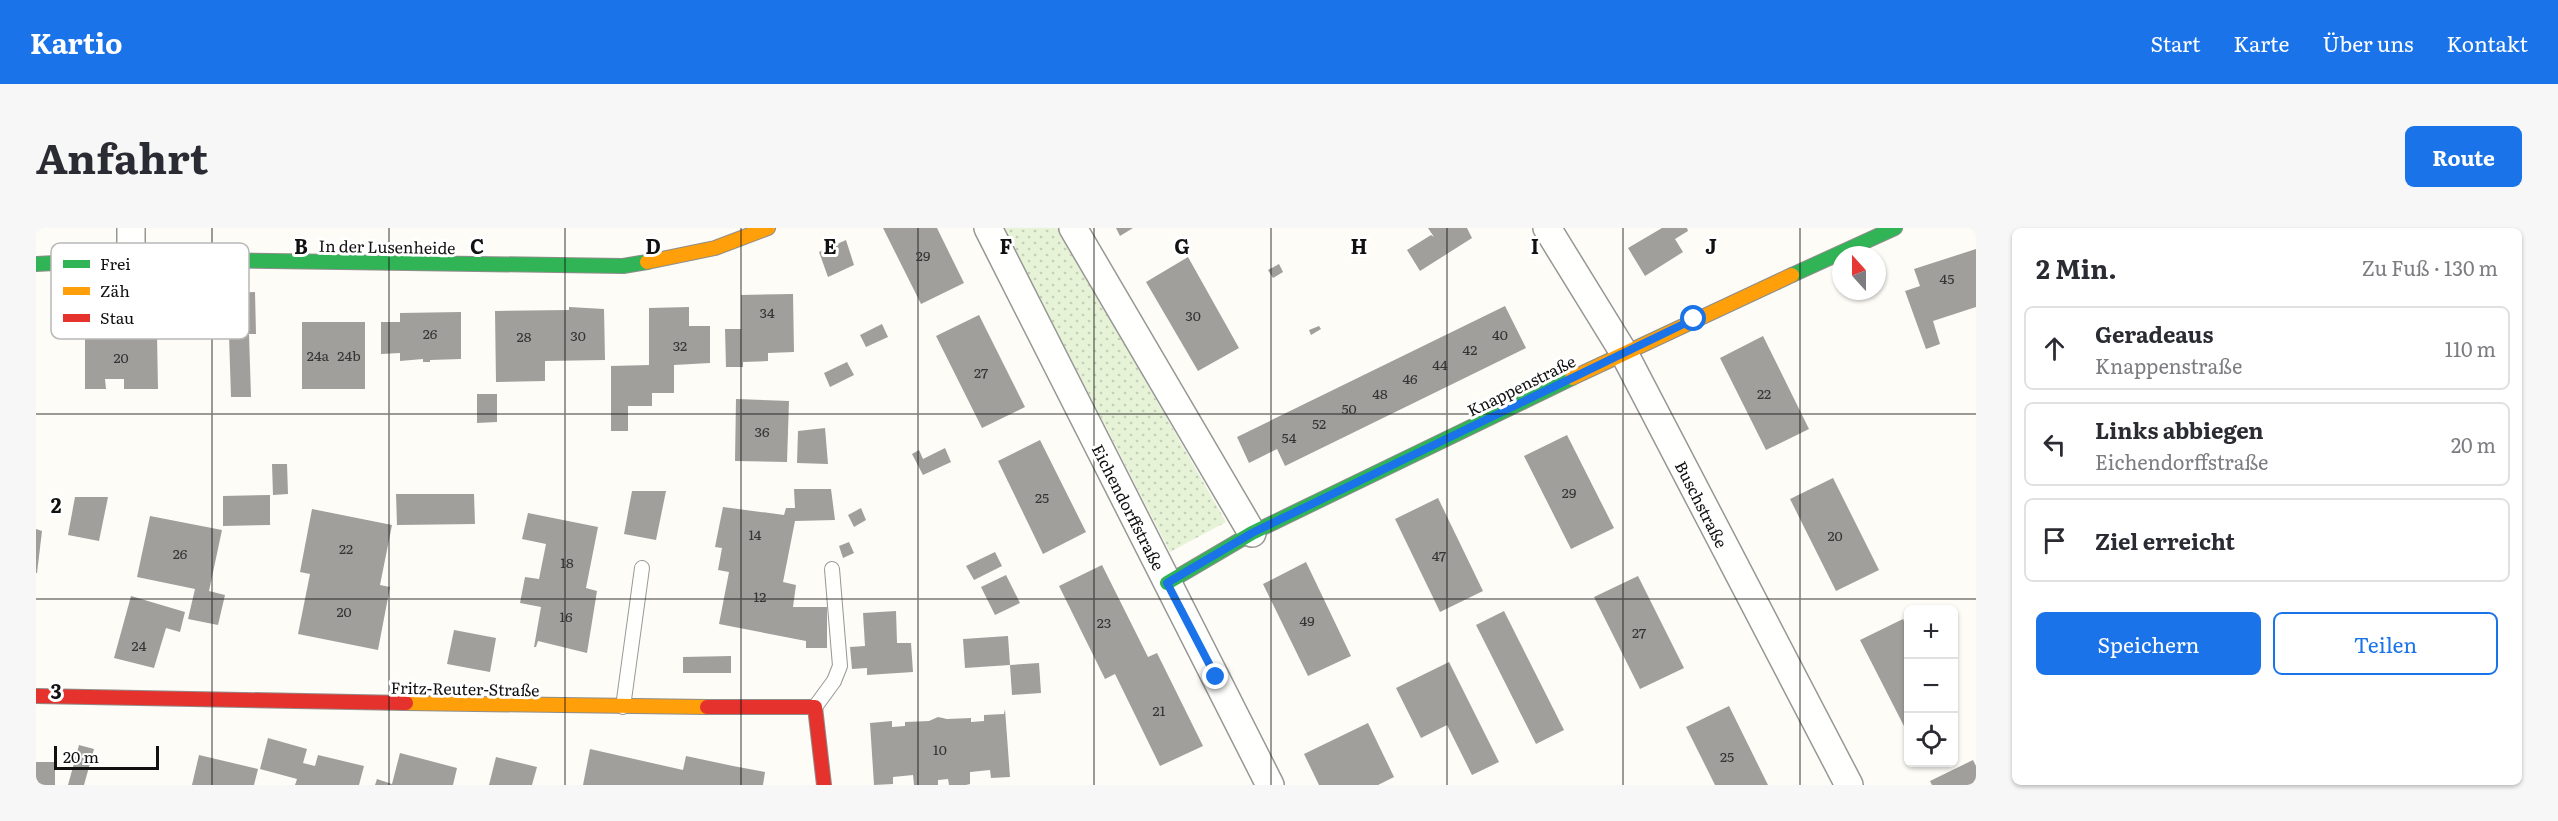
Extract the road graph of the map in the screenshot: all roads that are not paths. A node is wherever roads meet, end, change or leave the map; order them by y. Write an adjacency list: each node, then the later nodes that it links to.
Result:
1 (768, 228): 6 (street, In der Lusenheide)
2 (988, 228): 13 (street, Eichendorffstraße)
3 (1073, 228): 10 (street)
4 (1547, 228): 9 (street, Buschstraße)
5 (1895, 228): 9 (street, Knappenstraße)
6 (249, 261)
7 (51, 263): 8 (street, In der Lusenheide)
8 (36, 264)
9 (1624, 353): 10 (street, Knappenstraße); 19 (street, Buschstraße)
10 (1252, 533): 13 (street, Knappenstraße)
11 (642, 568): 15 (lane)
12 (832, 568): 16 (lane)
13 (1167, 583): 18 (street, Eichendorffstraße)
14 (36, 696): 15 (street, Fritz-Reuter-Straße)
15 (623, 707): 16 (street, Fritz-Reuter-Straße)
16 (815, 707): 17 (street)
17 (824, 785)
18 (1270, 785)
19 (1849, 785)

